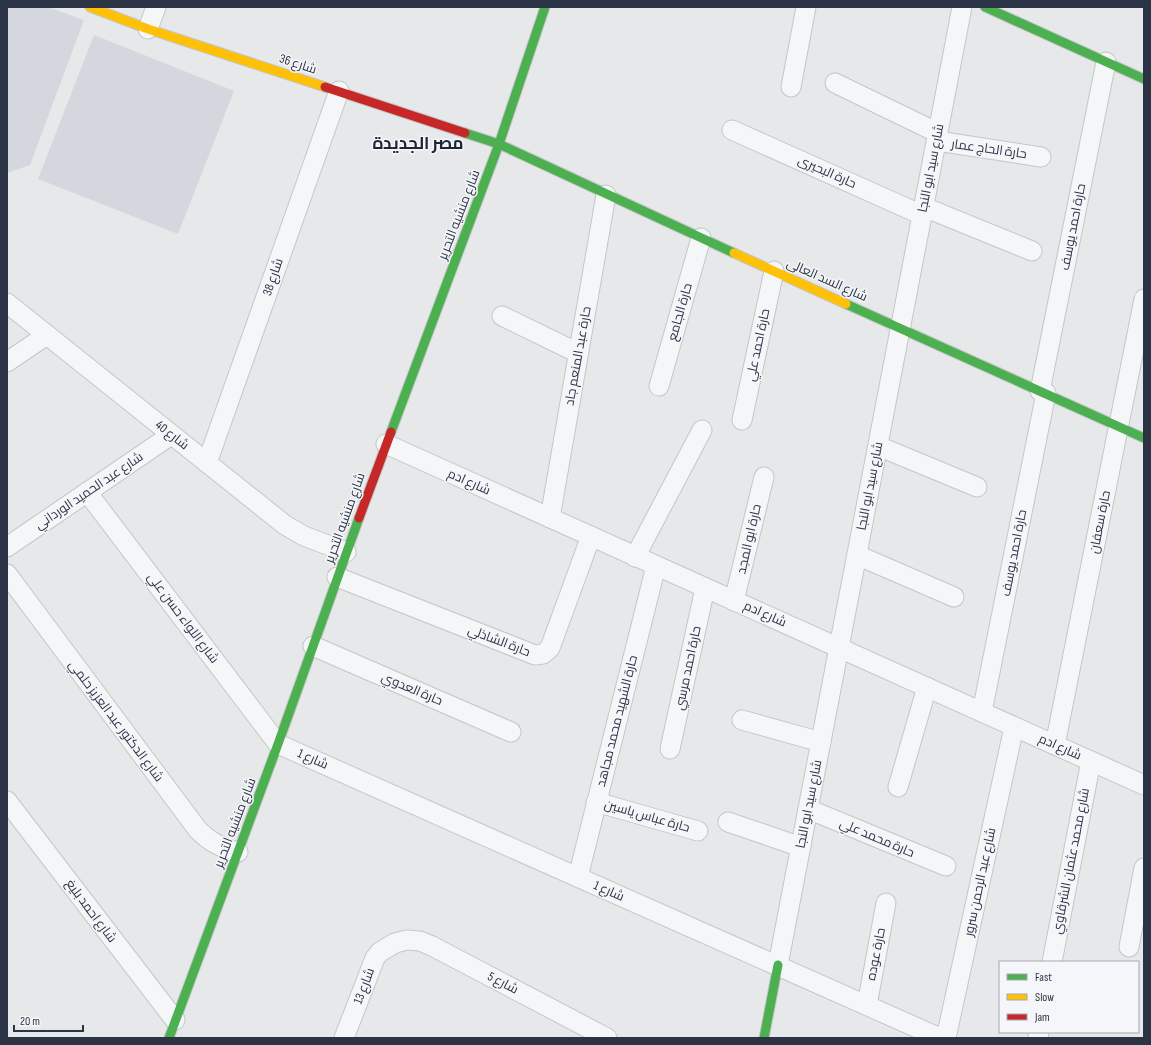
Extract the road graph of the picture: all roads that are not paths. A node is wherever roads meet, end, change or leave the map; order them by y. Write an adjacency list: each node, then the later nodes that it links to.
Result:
1 (90, 7): 7 (street, شارع 36)
2 (156, 7): 7 (street)
3 (545, 7): 15 (street, شارع منشيه التحرير)
4 (806, 7): 11 (street)
5 (962, 7): 14 (street, شارع سيد ابو النجا)
6 (985, 7): 8 (street)
7 (148, 29): 12 (street, شارع 36)
8 (1106, 62): 9 (street); 30 (street, حارة احمد يوسف)
9 (1144, 79)
10 (836, 84): 14 (street, حارة الحاج عمار)
11 (791, 87)
12 (339, 91): 15 (street, شارع 36); 38 (street, شارع 38)
13 (732, 130): 18 (street, حارة البحيرى)
14 (937, 137): 16 (street, حارة الحاج عمار); 18 (street, شارع سيد ابو النجا)
15 (499, 144): 17 (street, شارع السد العالى); 36 (street, شارع منشيه التحرير)
16 (1041, 156)
17 (606, 195): 19 (street, شارع السد العالى); 27 (street, حارة عبد المنعم جاد)
18 (923, 211): 20 (street, حارة البحيرى); 25 (street, شارع سيد ابو النجا)
19 (701, 238): 21 (street, شارع السد العالى); 29 (street, حارة الجامع)
20 (1032, 251)
21 (774, 271): 25 (street, شارع السد العالى); 31 (street, حارة احمد علي)
22 (1144, 299): 32 (street, حارة سعفان)
23 (7, 303): 26 (street, شارع 40)
24 (502, 316): 27 (street)
25 (901, 327): 30 (street, شارع السد العالى); 37 (street, شارع سيد ابو النجا)
26 (47, 335): 28 (street); 34 (street, شارع 40)
27 (578, 353): 42 (street, حارة عبد المنعم جاد)
28 (7, 362)
29 (659, 386)
30 (1043, 392): 32 (street, شارع السد العالى); 57 (street, حارة احمد يوسف)
31 (742, 420)
32 (1119, 426): 35 (street, شارع السد العالى); 63 (street, حارة سعفان)
33 (702, 430): 47 (street)
34 (171, 435): 38 (street, شارع 40); 41 (street, شارع عبد الحميد الورداني)
35 (1144, 438)
36 (386, 444): 42 (street, شارع ادم); 45 (street, شارع منشيه التحرير)
37 (878, 446): 40 (street); 46 (street, شارع سيد ابو النجا)
38 (207, 463): 45 (street, شارع 40)
39 (764, 477): 53 (street, حارة ابو المجد)
40 (977, 487)
41 (87, 492): 44 (street, شارع عبد الحميد الورداني); 62 (street, شارع اللواء حسن علي)
42 (550, 518): 43 (street, شارع ادم)
43 (591, 536): 47 (street, شارع ادم); 50 (street, حارة الشاذلي)
44 (7, 547)
45 (346, 552): 50 (street, شارع منشيه التحرير)
46 (857, 555): 52 (street); 55 (street, شارع سيد ابو النجا)
47 (635, 556): 48 (street, شارع ادم)
48 (656, 566): 51 (street, شارع ادم); 69 (street, حارة الشهيد محمد مجاهد)
49 (7, 574): 74 (street, شارع الدكتور عبد العزيز حلمي)
50 (337, 577): 54 (street, شارع منشيه التحرير)
51 (705, 588): 53 (street, شارع ادم); 64 (street, حارة احمد مرسي)
52 (954, 597)
53 (734, 601): 55 (street, شارع ادم)
54 (313, 646): 60 (street, حارة العدوي); 62 (street, شارع منشيه التحرير)
55 (839, 648): 56 (street, شارع ادم); 61 (street, شارع سيد ابو النجا)
56 (928, 687): 57 (street, شارع ادم); 67 (street)
57 (982, 712): 59 (street, شارع ادم)
58 (742, 720): 61 (street)
59 (1014, 727): 63 (street, شارع ادم); 90 (street, شارع عبد الرحمن سرور)
60 (511, 732)
61 (821, 742): 70 (street, شارع سيد ابو النجا)
62 (278, 744): 74 (street, شارع منشيه التحرير); 77 (street, شارع 1)
63 (1055, 745): 65 (street, شارع ادم)
64 (670, 749)
65 (1091, 761): 66 (street, شارع ادم); 81 (street, شارع محمد عثمان الشرقاوي)
66 (1143, 780)
67 (898, 787)
68 (7, 801): 84 (street, شارع احمد بليغ)
69 (596, 802): 72 (street, حارة عباس ياسين); 77 (street, حارة الشهيد محمد مجاهد)
70 (808, 809): 73 (street, شارع سيد ابو النجا); 75 (street, حارة محمد علي)
71 (728, 822): 73 (street)
72 (698, 831)
73 (800, 847): 82 (street, شارع سيد ابو النجا)
74 (238, 852): 84 (street, شارع منشيه التحرير)
75 (946, 866)
76 (1144, 868): 80 (street)
77 (578, 877): 82 (street, شارع 1)
78 (886, 903): 83 (street, حارة عوده)
79 (395, 943): 86 (street, شارع 13); 87 (street, شارع 5)
80 (1129, 947)
81 (1052, 961)
82 (778, 965): 83 (street, شارع 1); 88 (street)
83 (867, 1005): 89 (street, شارع 1)
84 (175, 1020): 85 (street, شارع منشيه التحرير)
85 (169, 1038)
86 (344, 1038)
87 (607, 1038)
88 (764, 1038)
89 (940, 1038)
90 (946, 1038)

